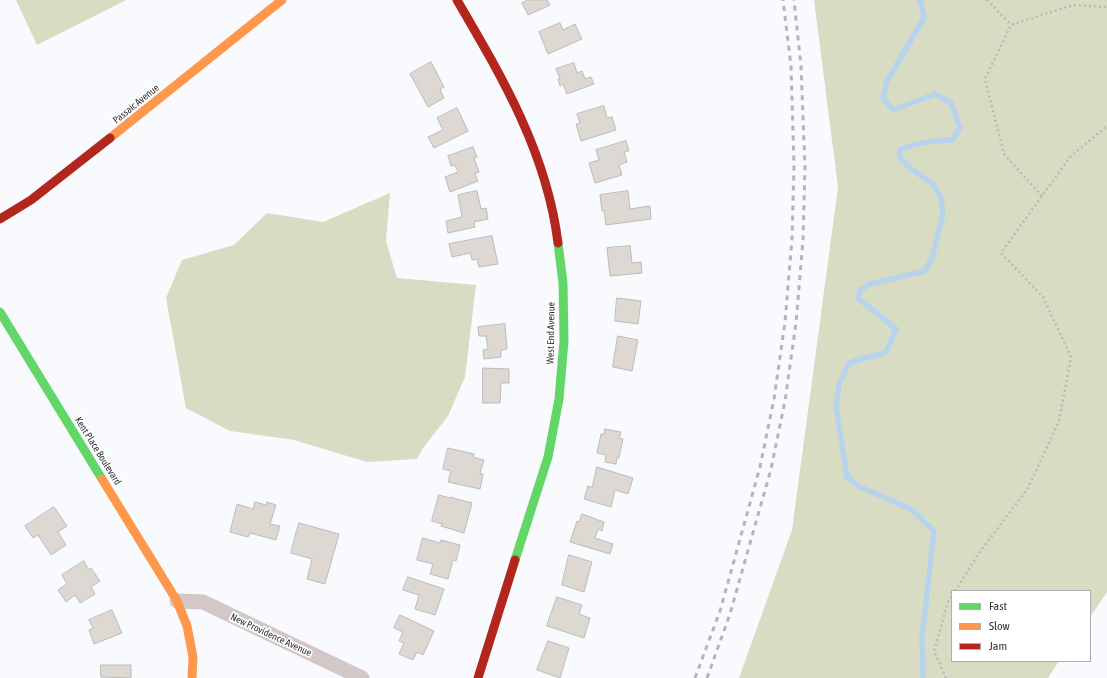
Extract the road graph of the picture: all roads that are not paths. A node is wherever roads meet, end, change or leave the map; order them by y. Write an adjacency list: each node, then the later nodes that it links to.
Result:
1 (282, 0): 3 (street, Passaic Avenue)
2 (457, 0): 8 (street, West End Avenue)
3 (0, 219)
4 (0, 312): 5 (street, Kent Place Boulevard)
5 (177, 601): 6 (street, Kent Place Boulevard); 7 (street, New Providence Avenue)
6 (192, 678)
7 (362, 678)
8 (478, 678)

